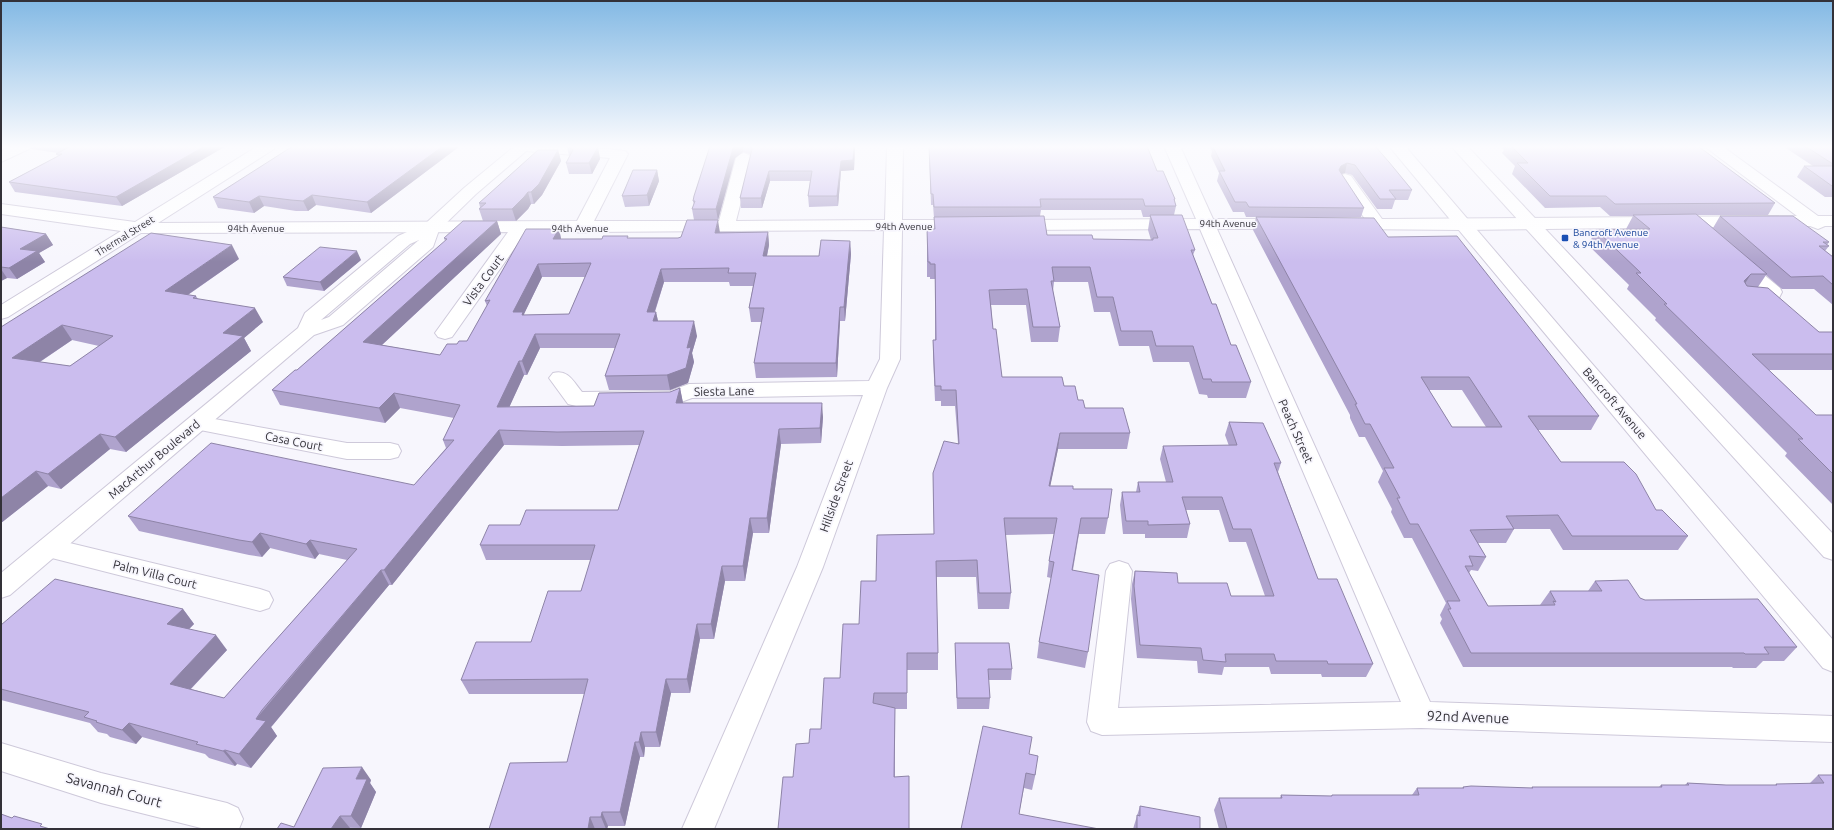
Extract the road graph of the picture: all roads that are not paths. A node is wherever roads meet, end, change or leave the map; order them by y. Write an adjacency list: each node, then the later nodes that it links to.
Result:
1 (207, 185): 25 (street, Thermal Street)
2 (478, 185): 26 (street, MacArthur Boulevard)
3 (604, 185): 28 (street)
4 (736, 185): 24 (street)
5 (894, 185): 23 (street, Hillside Street)
6 (1189, 185): 14 (street, Peach Street)
7 (1349, 185): 18 (street)
8 (1429, 185): 22 (street, Bancroft Avenue)
9 (1495, 185): 19 (street)
10 (1765, 185): 12 (street)
11 (1, 209): 25 (street, 94th Avenue)
12 (1814, 221): 13 (street); 15 (street); 29 (street)
13 (1833, 221)
14 (1206, 223): 16 (street, 94th Avenue); 21 (street, 94th Avenue); 43 (street, Peach Street)
15 (1693, 223): 19 (street); 30 (street)
16 (1299, 224)
17 (1330, 224): 18 (street)
18 (1377, 224): 22 (street)
19 (1532, 224): 22 (street); 38 (street)
20 (977, 225): 23 (street, 94th Avenue)
21 (1000, 225)
22 (1462, 225): 42 (street, Bancroft Avenue)
23 (893, 226): 24 (street, 94th Avenue); 34 (street, Hillside Street)
24 (726, 227): 28 (street, 94th Avenue)
25 (138, 228): 26 (street, 94th Avenue); 31 (street, Thermal Street)
26 (431, 228): 27 (street, 94th Avenue); 35 (street, MacArthur Boulevard)
27 (520, 228): 28 (street, 94th Avenue); 32 (street, Vista Court)
28 (582, 228)
29 (1833, 235)
30 (1745, 297)
31 (1, 313)
32 (445, 333)
33 (560, 378): 34 (street, Siesta Lane)
34 (876, 388): 47 (street, Hillside Street)
35 (198, 423): 36 (street, Casa Court); 37 (street, MacArthur Boulevard)
36 (390, 451)
37 (49, 548): 40 (street, MacArthur Boulevard); 41 (street, Palm Villa Court)
38 (1833, 550)
39 (1119, 571): 43 (street, 92nd Avenue)
40 (1, 588)
41 (260, 600)
42 (1833, 660)
43 (1421, 715): 44 (street, 92nd Avenue)
44 (1833, 729)
45 (1, 757): 46 (street, Savannah Court)
46 (227, 819)
47 (698, 829)

